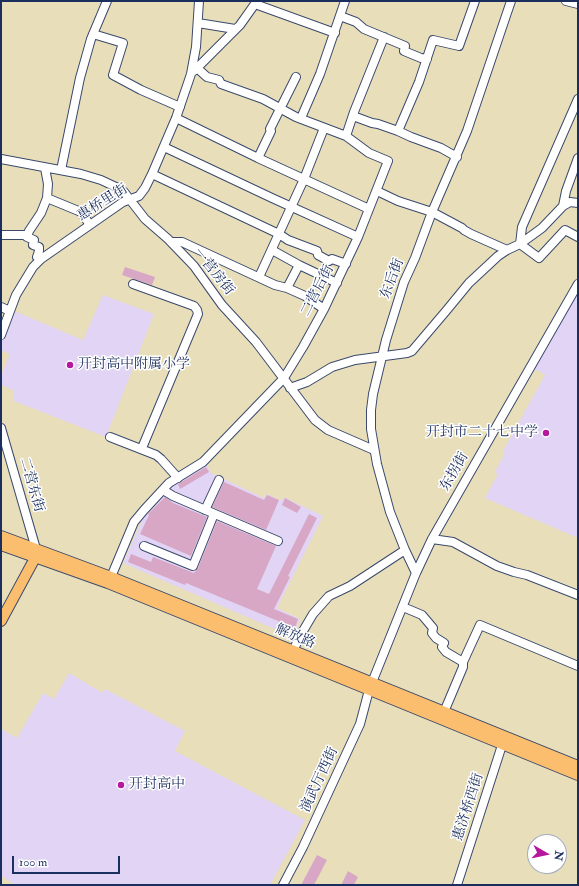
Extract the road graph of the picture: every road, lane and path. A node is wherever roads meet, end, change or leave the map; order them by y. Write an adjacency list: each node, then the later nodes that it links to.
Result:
1 (107, 1): 13 (street)
2 (198, 1): 10 (street, 惠桥里街)
3 (345, 1): 9 (street)
4 (475, 1): 15 (street)
5 (511, 1): 28 (street, 东后街)
6 (566, 1): 8 (street)
7 (256, 2): 11 (street); 12 (street)
8 (578, 4)
9 (340, 16): 12 (street); 14 (street)
10 (198, 23): 11 (street); 16 (street, 惠桥里街)
11 (235, 30): 16 (street)
12 (335, 33): 23 (street)
13 (93, 34): 19 (street); 33 (street)
14 (384, 37): 15 (street); 21 (street)
15 (427, 59): 25 (street)
16 (194, 71): 19 (street, 惠桥里街); 20 (street, 二营后街)
17 (296, 77): 20 (street)
18 (578, 99): 51 (street)
19 (180, 107): 22 (street, 惠桥里街)
20 (281, 108): 23 (street, 二营后街); 29 (street)
21 (353, 116): 25 (street); 26 (street)
22 (176, 118): 27 (street, 惠桥里街); 29 (street)
23 (301, 118): 24 (street, 二营后街)
24 (324, 128): 26 (street, 二营后街); 35 (street)
25 (398, 131): 28 (street)
26 (346, 136): 36 (street, 二营后街)
27 (164, 147): 34 (street, 惠桥里街); 41 (street)
28 (457, 157): 43 (street, 东后街)
29 (258, 158): 35 (street)
30 (578, 158): 40 (street)
31 (1, 159): 32 (street, 一营房街)
32 (45, 168): 33 (street, 一营房街); 37 (street)
33 (61, 170): 38 (street, 一营房街)
34 (152, 174): 38 (street, 惠桥里街); 45 (street)
35 (304, 179): 41 (street); 42 (street)
36 (377, 191): 42 (street, 二营后街); 43 (street)
37 (47, 198): 44 (street); 47 (street)
38 (130, 199): 44 (street, 惠桥里街); 50 (street, 一营房街)
39 (578, 203): 40 (street)
40 (563, 206): 51 (street)
41 (292, 207): 45 (street); 48 (street)
42 (369, 209): 48 (street, 二营后街)
43 (432, 212): 53 (street); 66 (street, 东后街)
44 (90, 225): 54 (street, 惠桥里街)
45 (280, 234): 52 (street); 55 (street)
46 (1, 235): 47 (street)
47 (27, 235): 54 (street)
48 (358, 237): 55 (street, 二营后街)
49 (578, 237): 51 (street)
50 (171, 242): 57 (street); 67 (street, 一营房街)
51 (520, 244): 53 (street)
52 (272, 250): 56 (street); 57 (street)
53 (506, 250): 66 (street)
54 (41, 259): 64 (street, 惠桥里街)
55 (346, 264): 58 (street, 二营后街)
56 (298, 265): 58 (street); 61 (street)
57 (259, 277): 61 (street)
58 (336, 283): 63 (street, 二营后街)
59 (133, 284): 71 (street)
60 (578, 284): 79 (street, 东拐街)
61 (287, 288): 63 (street)
62 (1, 307): 64 (street)
63 (324, 310): 67 (street, 二营后街)
64 (10, 311): 65 (street, 惠桥里街)
65 (1, 335)
66 (382, 356): 68 (street); 72 (street, 东后街)
67 (284, 378): 68 (street, 一营房街); 73 (street, 二营后街)
68 (290, 388): 72 (street, 一营房街)
69 (1, 428): 84 (street, 二营东街)
70 (110, 437): 71 (street)
71 (142, 448): 73 (street)
72 (374, 450): 83 (street, 东后街)
73 (178, 478): 75 (street, 二营后街)
74 (219, 480): 76 (street)
75 (163, 490): 76 (street); 86 (street, 二营后街)
76 (205, 510): 77 (street)
77 (214, 514): 80 (street); 82 (street)
78 (1, 536): 84 (main road, 解放路)
79 (432, 539): 85 (street, 东拐街); 87 (street)
80 (278, 541)
81 (1, 545): 84 (main road, 解放路)
82 (144, 546)
83 (405, 550): 85 (street, 东后街); 90 (street)
84 (36, 554): 86 (main road, 解放路); 89 (main road); 93 (main road, 解放路)
85 (416, 573): 88 (street, 东拐街)
86 (111, 577): 90 (main road, 解放路)
87 (578, 595)
88 (403, 607): 91 (street); 93 (street, 东拐街)
89 (1, 621)
90 (293, 651): 93 (main road, 解放路)
91 (463, 662): 92 (street); 94 (street)
92 (578, 666)
93 (370, 686): 94 (main road, 解放路); 95 (main road, 解放路); 98 (street, 演武厅西街)
94 (444, 712): 95 (main road, 解放路)
95 (504, 740): 96 (main road, 解放路); 97 (main road, 解放路); 99 (street, 惠济桥西街)
96 (578, 766)
97 (578, 775)
98 (283, 885)
99 (457, 885)

